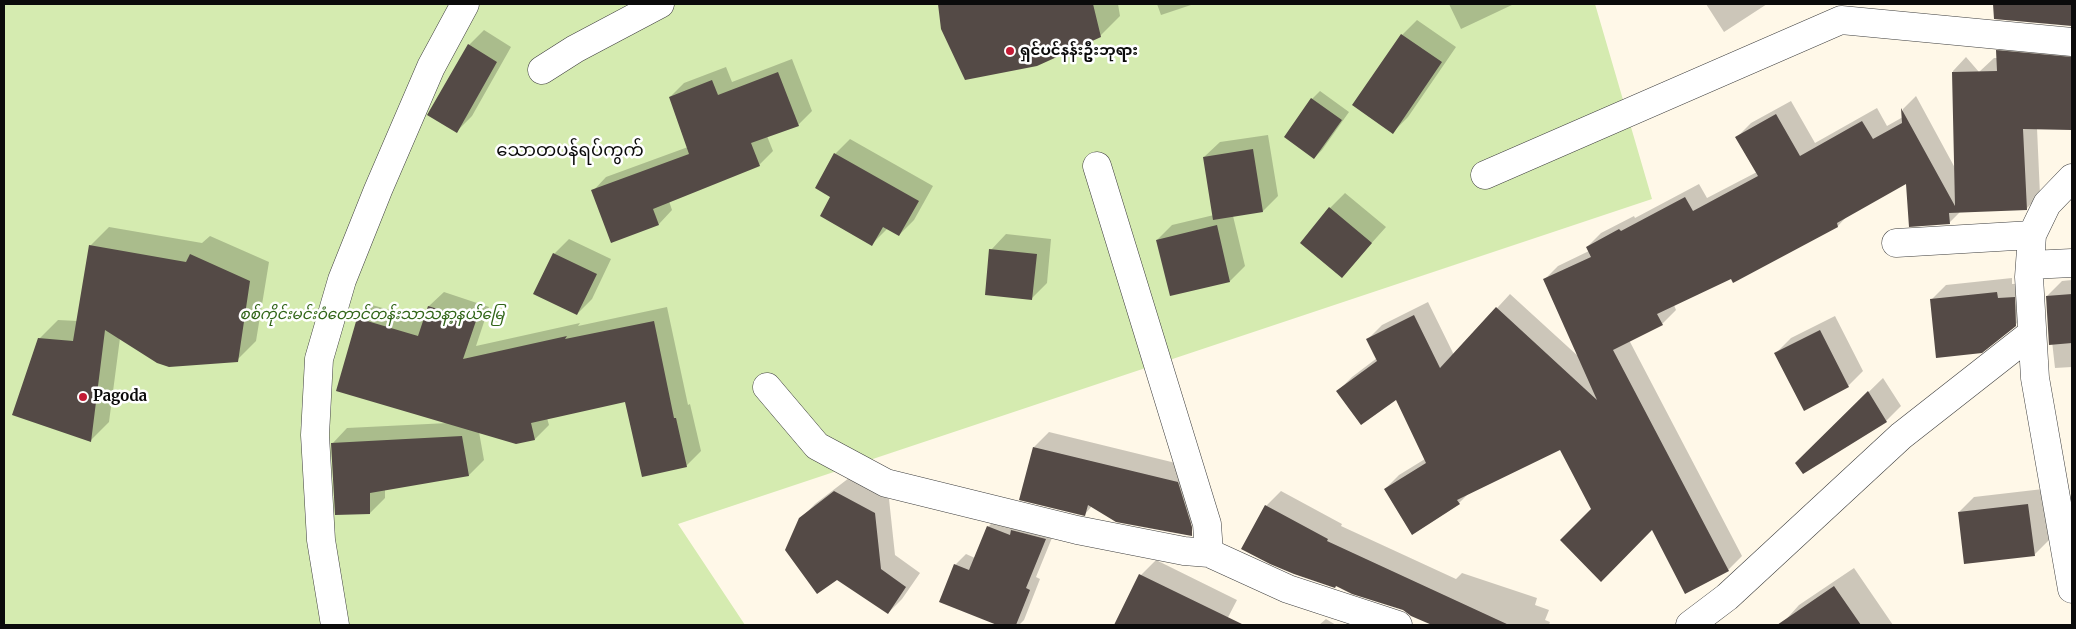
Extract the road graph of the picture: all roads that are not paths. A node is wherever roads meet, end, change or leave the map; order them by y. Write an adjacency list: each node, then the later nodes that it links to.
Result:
1 (465, 4): 17 (street)
2 (660, 4): 5 (street)
3 (1833, 12): 4 (street); 7 (street)
4 (2072, 42)
5 (542, 70)
6 (1097, 166): 15 (street)
7 (1485, 175)
8 (2072, 178): 9 (street)
9 (2032, 235): 10 (street); 12 (street)
10 (1896, 243)
11 (2072, 263): 12 (street)
12 (2030, 265): 13 (street)
13 (2031, 334): 16 (street); 19 (street)
14 (767, 387): 15 (street)
15 (1209, 553): 18 (street)
16 (2072, 590)
17 (335, 625)
18 (1398, 625)
19 (1690, 625)

